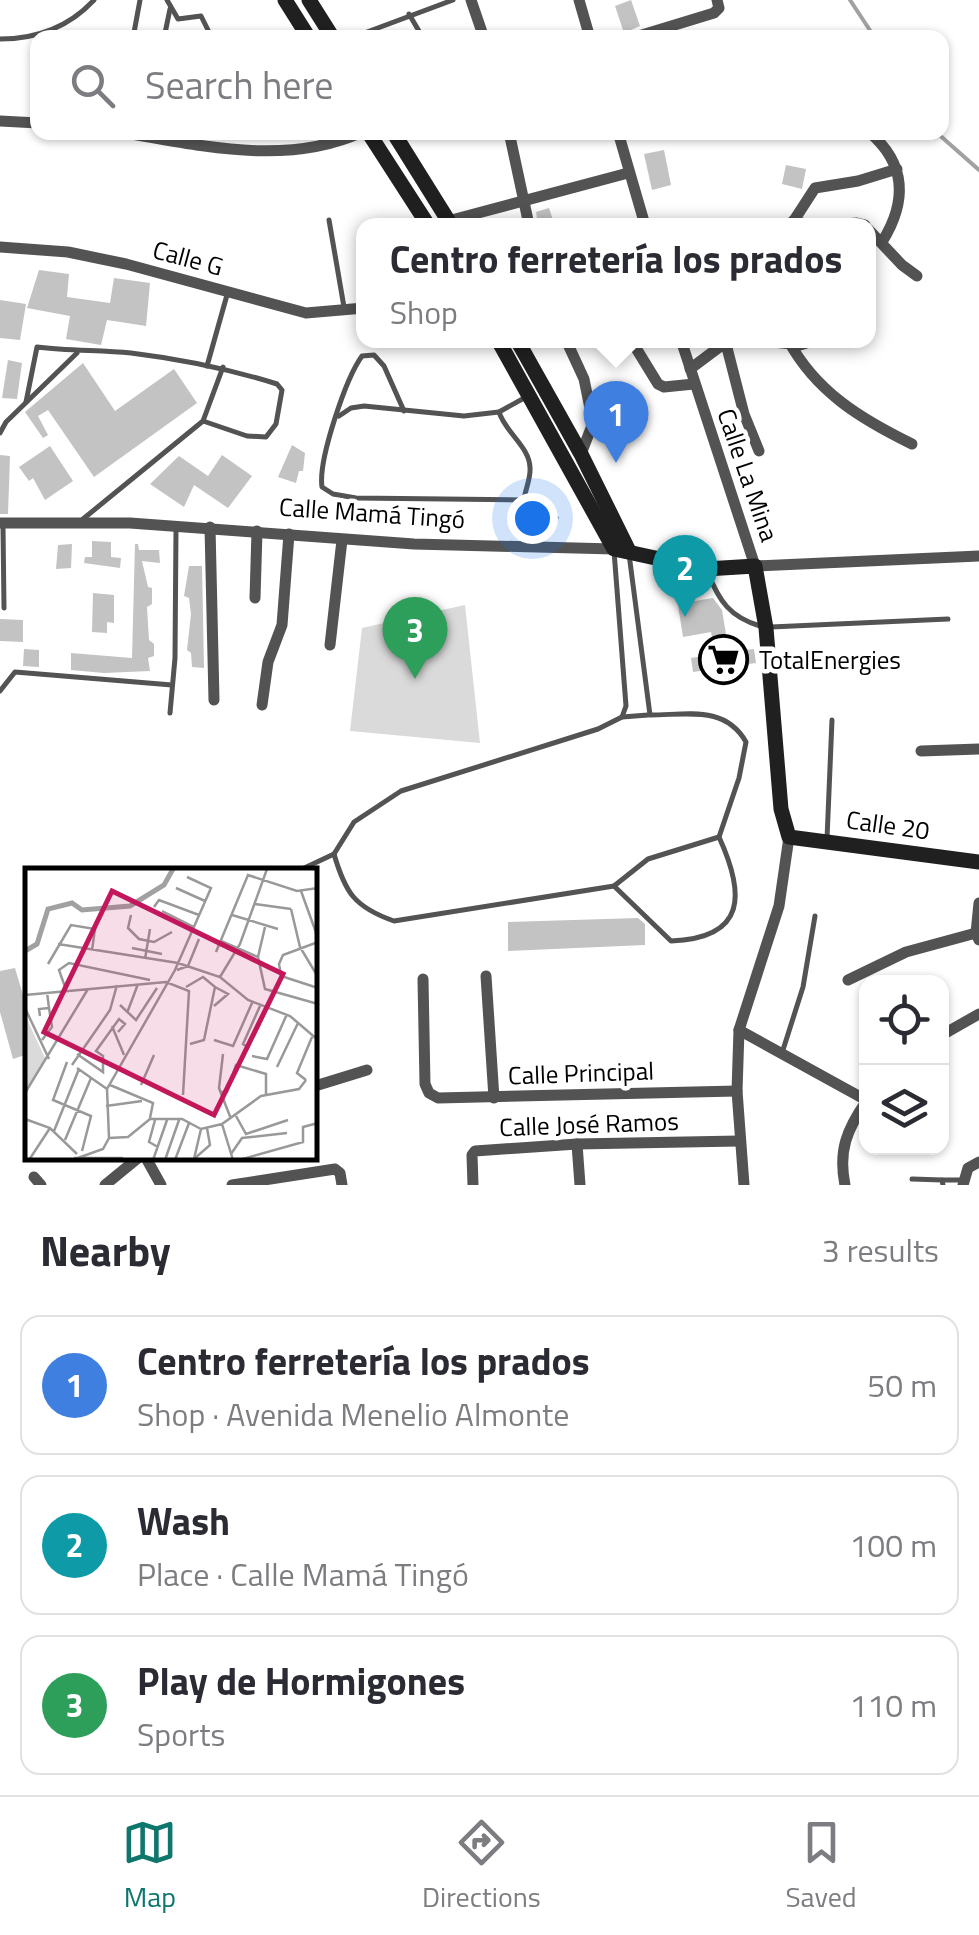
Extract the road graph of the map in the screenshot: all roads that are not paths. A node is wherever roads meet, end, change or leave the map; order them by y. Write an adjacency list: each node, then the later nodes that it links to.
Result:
1 (94, 0): 11 (lane)
2 (140, 0): 12 (lane)
3 (285, 0): 15 (street)
4 (310, 0): 16 (street)
5 (453, 0): 10 (lane)
6 (471, 0): 19 (street)
7 (579, 0): 20 (street)
8 (169, 3): 13 (lane); 14 (lane)
9 (716, 7): 21 (street)
10 (409, 14): 17 (lane); 18 (lane)
11 (56, 30)
12 (134, 30)
13 (165, 30)
14 (208, 30)
15 (304, 30)
16 (328, 30)
17 (370, 30)
18 (418, 30)
19 (481, 30)
20 (588, 30)
21 (654, 30)
22 (30, 35): 23 (lane)
23 (0, 39)
24 (0, 120): 25 (street)
25 (30, 122)
26 (167, 140): 27 (street)
27 (342, 140)
28 (370, 140): 36 (street)
29 (398, 140): 37 (street)
30 (511, 140): 35 (street)
31 (620, 140): 34 (street)
32 (877, 140): 33 (street)
33 (897, 169): 41 (street); 44 (street)
34 (628, 172): 35 (street); 40 (street)
35 (522, 201): 38 (street); 39 (street)
36 (423, 218)
37 (447, 218)
38 (466, 218)
39 (527, 218)
40 (642, 218)
41 (795, 218)
42 (329, 220): 49 (lane)
43 (876, 236): 44 (street)
44 (882, 242): 46 (street)
45 (0, 247): 47 (street, Calle G)
46 (917, 276)
47 (228, 292): 49 (street, Calle G); 59 (lane)
48 (356, 309): 49 (street, Calle G)
49 (345, 310)
50 (502, 348): 63 (street)
51 (521, 348): 72 (street)
52 (570, 348): 72 (street)
53 (636, 348): 62 (street)
54 (683, 348): 61 (street, Calle La Mina)
55 (721, 348): 61 (street)
56 (730, 348): 71 (street)
57 (792, 348): 70 (street)
58 (77, 352): 59 (lane); 64 (lane); 64 (lane)
59 (207, 366): 60 (lane)
60 (223, 367): 68 (lane); 68 (lane)
61 (690, 370): 62 (street, Calle La Mina)
62 (694, 384): 84 (street, Calle La Mina)
63 (529, 396): 66 (lane); 82 (street)
64 (26, 402): 69 (lane)
65 (404, 411): 66 (lane); 67 (lane); 67 (lane)
66 (499, 412): 73 (lane)
67 (336, 419): 73 (lane)
68 (203, 421): 76 (lane)
69 (0, 433)
70 (912, 444)
71 (760, 451)
72 (581, 454): 82 (street)
73 (524, 500): 74 (lane)
74 (556, 518)
75 (1, 523): 76 (street, Calle Mamá Tingó); 87 (lane)
76 (78, 523): 77 (street, Calle Mamá Tingó)
77 (176, 526): 78 (street, Calle Mamá Tingó); 91 (lane)
78 (210, 528): 79 (street, Calle Mamá Tingó); 93 (street)
79 (257, 531): 80 (street, Calle Mamá Tingó); 86 (street)
80 (290, 534): 81 (street, Calle Mamá Tingó); 94 (street)
81 (342, 540): 82 (street, Calle Mamá Tingó); 90 (street)
82 (622, 550): 85 (street, Calle Mamá Tingó); 96 (lane); 97 (lane)
83 (979, 556): 84 (street, Calle Mamá Tingó)
84 (755, 566): 85 (street, Calle Mamá Tingó); 89 (street)
85 (706, 568): 89 (lane)
86 (255, 598)
87 (4, 608)
88 (948, 619): 89 (lane)
89 (766, 628): 102 (street)
90 (330, 645)
91 (172, 685): 92 (lane); 95 (lane)
92 (0, 691)
93 (214, 700)
94 (262, 705)
95 (170, 713)
96 (650, 714): 97 (lane); 101 (lane)
97 (622, 717): 104 (lane)
98 (832, 720): 103 (lane)
99 (979, 749): 100 (street)
100 (921, 751)
101 (719, 837): 107 (lane); 107 (lane)
102 (790, 838): 103 (street, Calle 20); 115 (street)
103 (827, 842): 105 (street, Calle 20)
104 (334, 854): 106 (lane); 107 (lane)
105 (979, 862)
106 (304, 868)
107 (614, 886)
108 (979, 903): 110 (street)
109 (815, 916): 117 (lane)
110 (977, 936): 113 (street)
111 (486, 976): 122 (street)
112 (423, 979): 122 (street, Calle Principal)
113 (848, 980)
114 (979, 1014): 116 (street)
115 (740, 1030): 117 (street); 120 (street)
116 (949, 1031)
117 (782, 1053): 121 (street)
118 (368, 1070): 119 (street)
119 (318, 1085)
120 (737, 1091): 122 (street, Calle Principal); 124 (street)
121 (859, 1097)
122 (494, 1098)
123 (859, 1112): 139 (street)
124 (739, 1141): 125 (street, Calle José Ramos); 138 (street)
125 (577, 1144): 136 (street, Calle José Ramos); 137 (street)
126 (136, 1160): 132 (street)
127 (147, 1160): 133 (street)
128 (979, 1162): 130 (street)
129 (912, 1180): 131 (lane)
130 (963, 1182): 131 (lane)
131 (942, 1183)
132 (105, 1185)
133 (160, 1185)
134 (232, 1185): 135 (street)
135 (342, 1185)
136 (473, 1185)
137 (580, 1185)
138 (744, 1185)
139 (844, 1185)

